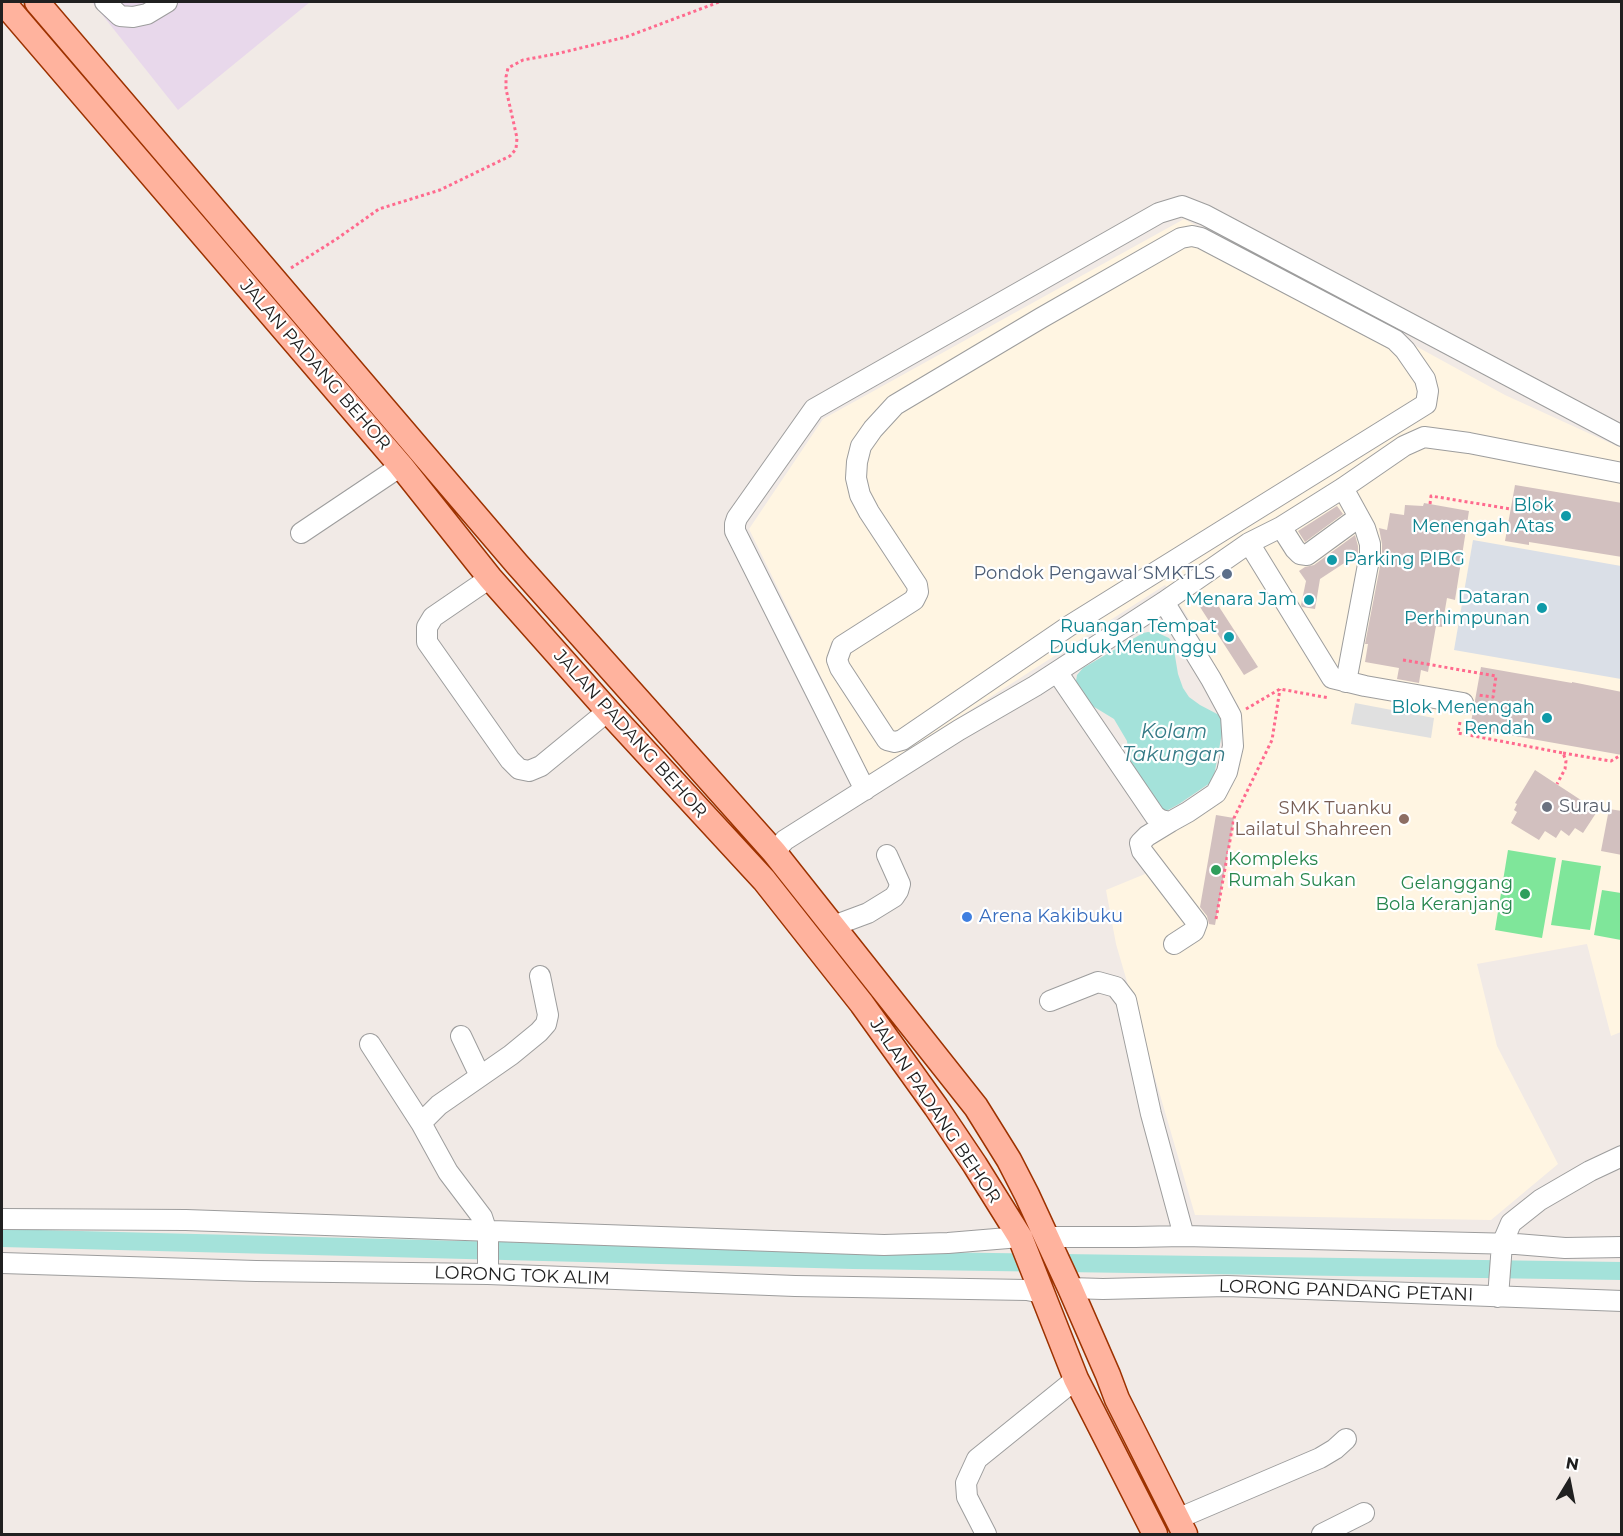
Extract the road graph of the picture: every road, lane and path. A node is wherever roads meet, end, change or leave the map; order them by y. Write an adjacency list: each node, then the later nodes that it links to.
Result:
1 (3, 2): 8 (main road, JALAN PADANG BEHOR)
2 (37, 2): 6 (main road, JALAN PADANG BEHOR)
3 (105, 2): 4 (street)
4 (167, 2)
5 (719, 2): 6 (path)
6 (274, 279): 32 (main road, JALAN PADANG BEHOR)
7 (1622, 436): 30 (street)
8 (401, 466): 15 (street); 17 (main road, JALAN PADANG BEHOR)
9 (1622, 473): 10 (street)
10 (1343, 488): 13 (street); 14 (street)
11 (1430, 504): 12 (path)
12 (1511, 509)
13 (1359, 517): 14 (street); 23 (street)
14 (1281, 527): 16 (street)
15 (301, 533)
16 (1249, 543): 18 (street); 23 (street)
17 (490, 578): 26 (main road, JALAN PADANG BEHOR); 26 (street)
18 (1164, 602): 20 (street); 31 (street)
19 (1069, 626): 19 (street); 20 (street)
20 (1088, 652): 22 (street)
21 (1403, 660): 25 (path)
22 (1057, 672): 30 (street); 31 (street)
23 (1346, 682): 25 (street)
24 (1280, 689): 35 (path)
25 (1463, 703): 27 (path)
26 (608, 711): 34 (main road, JALAN PADANG BEHOR)
27 (1563, 753): 28 (path); 29 (path)
28 (1621, 755)
29 (1557, 784)
30 (866, 790): 32 (street)
31 (1170, 822): 37 (street)
32 (774, 852): 34 (main road); 36 (main road, JALAN PADANG BEHOR)
33 (886, 855): 36 (street)
34 (764, 880): 49 (main road, JALAN PADANG BEHOR)
35 (1216, 920)
36 (833, 926): 48 (main road, JALAN PADANG BEHOR)
37 (1174, 944)
38 (540, 976): 42 (street)
39 (1050, 1001): 47 (street)
40 (461, 1036): 42 (street)
41 (370, 1044): 43 (street)
42 (480, 1076): 43 (street)
43 (421, 1123): 46 (street)
44 (1622, 1155): 50 (street)
45 (2, 1219): 46 (street)
46 (487, 1232): 49 (street); 53 (street)
47 (1184, 1236): 48 (street); 50 (street)
48 (1047, 1237): 54 (main road, JALAN PADANG BEHOR)
49 (1021, 1240): 55 (main road, JALAN PADANG BEHOR)
50 (1502, 1247): 51 (street); 56 (street)
51 (1622, 1247)
52 (2, 1263): 53 (street, LORONG TOK ALIM)
53 (488, 1270): 55 (street, LORONG TOK ALIM)
54 (1070, 1288): 56 (street, LORONG PANDANG PETANI); 59 (main road, JALAN PADANG BEHOR)
55 (1042, 1293): 58 (main road, JALAN PADANG BEHOR)
56 (1499, 1294): 57 (street, LORONG PANDANG PETANI)
57 (1622, 1300)
58 (1076, 1379): 60 (main road, JALAN PADANG BEHOR); 64 (street)
59 (1117, 1399): 60 (main road); 63 (main road, JALAN PADANG BEHOR)
60 (1093, 1411): 65 (main road, JALAN PADANG BEHOR)
61 (1346, 1439): 63 (street)
62 (1364, 1513): 66 (street)
63 (1181, 1527)
64 (986, 1534)
65 (1155, 1534)
66 (1322, 1534)

